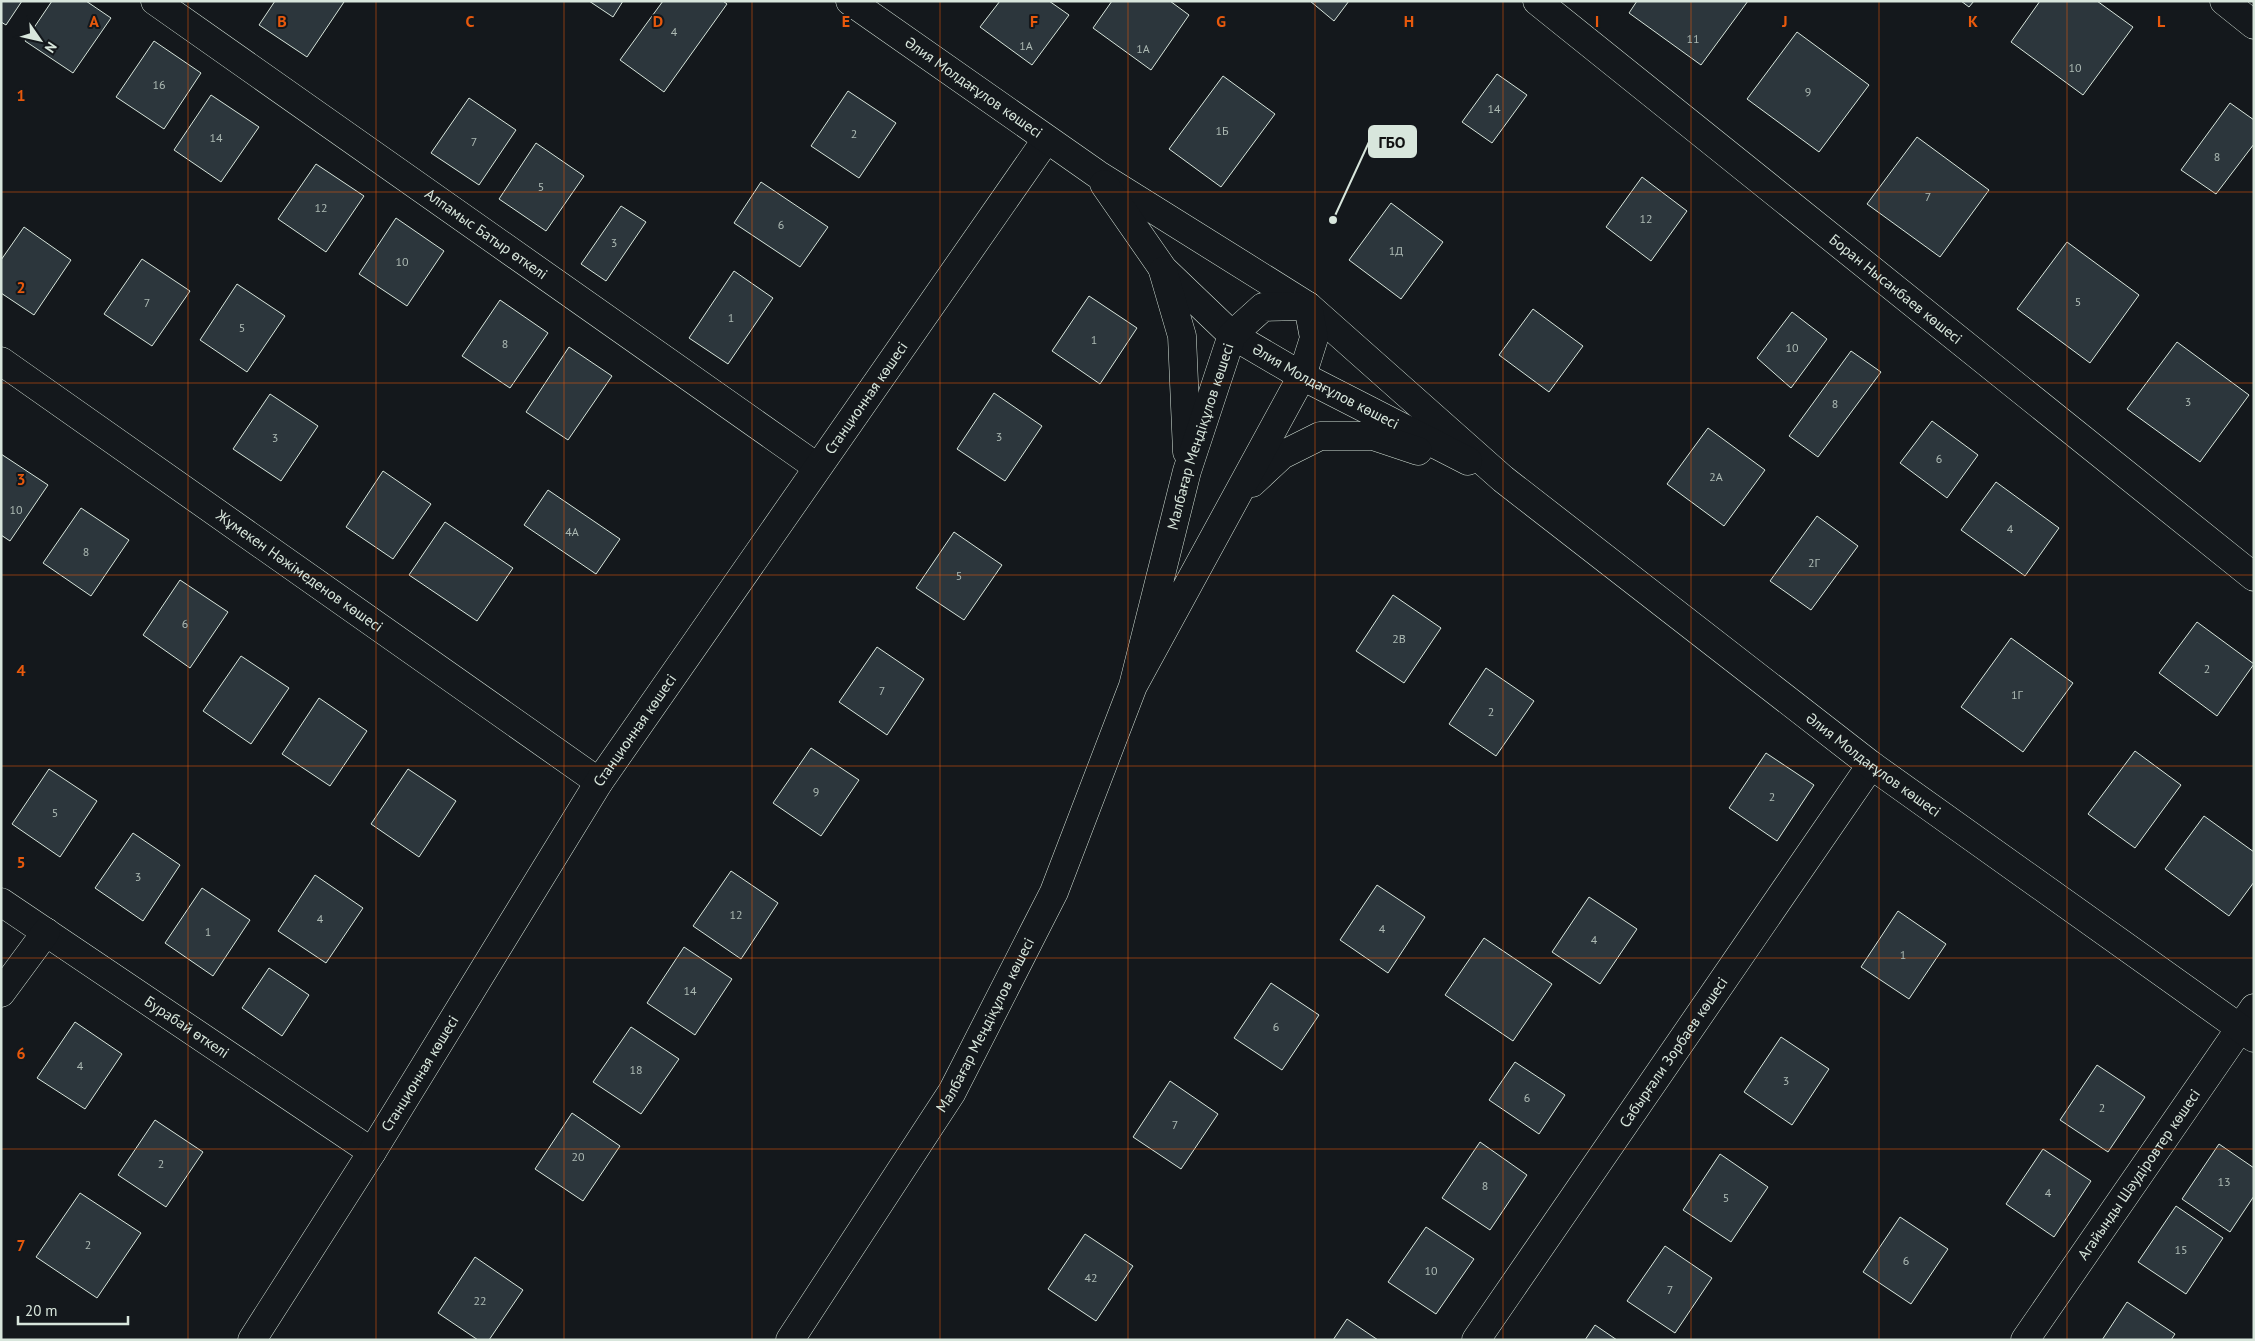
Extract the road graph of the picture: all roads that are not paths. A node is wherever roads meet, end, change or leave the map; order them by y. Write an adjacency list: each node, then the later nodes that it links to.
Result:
1 (155, 1): 13 (street, Алпамыс Батыр өткелі)
2 (850, 1): 6 (street, Әлия Молдағұлов көшесі)
3 (1537, 1): 17 (street, Боран Нысанбаев көшесі)
4 (2224, 1): 5 (street)
5 (2254, 25)
6 (1046, 140): 7 (street, Әлия Молдағұлов көшесі); 13 (street, Станционная көшесі)
7 (1097, 174): 8 (street, Әлия Молдағұлов көшесі); 9 (street, Әлия Молдағұлов көшесі)
8 (1163, 269): 10 (street, Әлия Молдағұлов көшесі); 14 (street)
9 (1308, 306): 10 (street, Малбағар Меңдіқұлов көшесі); 12 (street, Малбағар Меңдіқұлов көшесі); 15 (street, Әлия Молдағұлов көшесі)
10 (1232, 335): 12 (street, Әлия Молдағұлов көшесі); 14 (street, Малбағар Меңдіқұлов көшесі)
11 (1, 361): 20 (street, Жұмекен Нәжімеденов көшесі)
12 (1302, 376): 15 (street, Әлия Молдағұлов көшесі); 16 (street, Малбағар Меңдіқұлов көшесі)
13 (817, 467): 20 (street, Станционная көшесі)
14 (1188, 471): 18 (street, Малбағар Меңдіқұлов көшесі)
15 (1503, 479): 16 (street); 19 (street, Әлия Молдағұлов көшесі)
16 (1234, 500): 18 (street, Малбағар Меңдіқұлов көшесі)
17 (2254, 577)
18 (1133, 686): 27 (street, Малбағар Меңдіқұлов көшесі)
19 (1871, 765): 24 (street, Әлия Молдағұлов көшесі); 28 (street, Сабырғали Зорбаев көшесі)
20 (599, 782): 25 (street, Станционная көшесі)
21 (1, 902): 22 (street, Бурабай өткелі)
22 (46, 932): 23 (street); 25 (street, Бурабай өткелі)
23 (1, 993)
24 (2249, 1025): 29 (street, Агайынды Шәудіровтер көшесi)
25 (372, 1152): 26 (street, Станционная көшесі)
26 (252, 1340)
27 (790, 1340)
28 (1476, 1340)
29 (2025, 1340)

